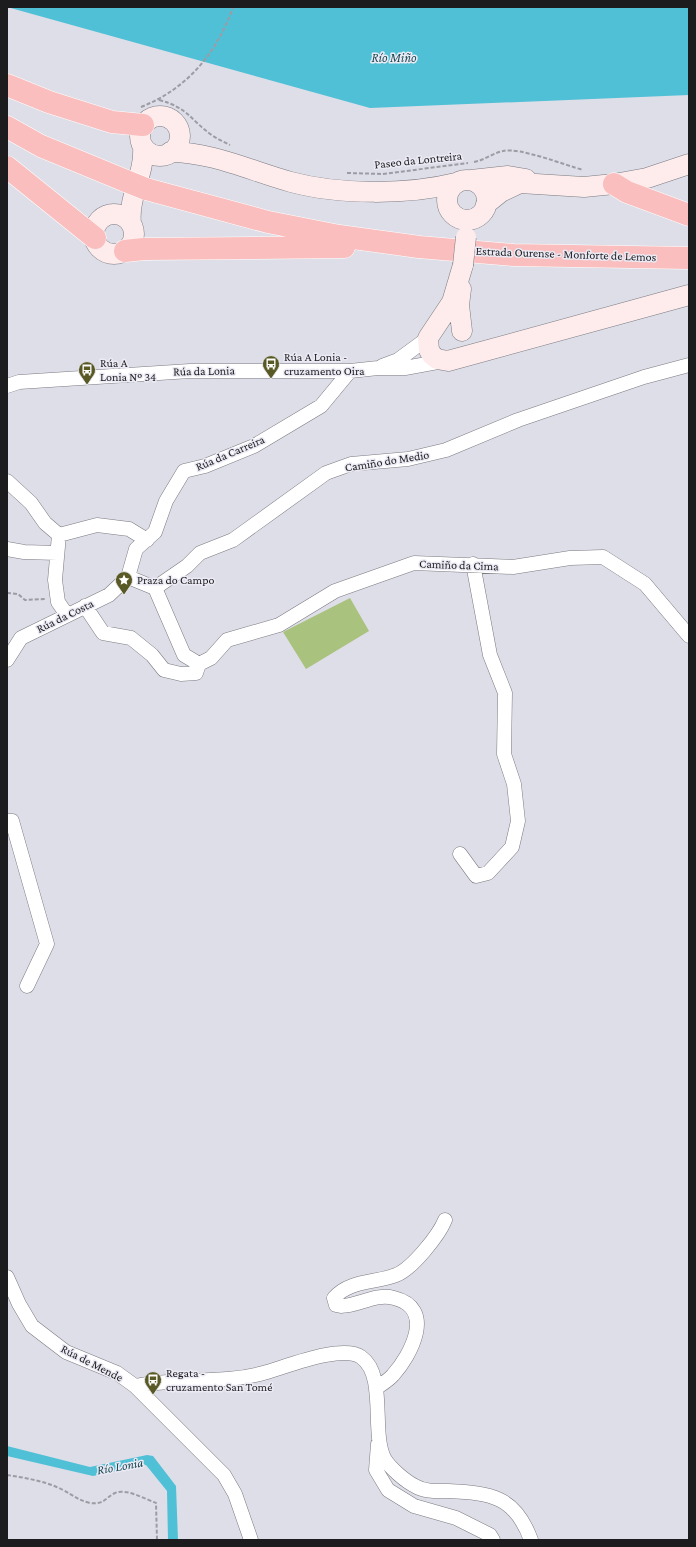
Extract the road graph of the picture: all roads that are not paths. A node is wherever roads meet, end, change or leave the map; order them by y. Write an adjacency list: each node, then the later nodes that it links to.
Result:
1 (7, 85): 2 (highway)
2 (143, 124): 4 (street); 5 (street)
3 (7, 127): 13 (highway, Estrada Ourense - Monforte de Lemos)
4 (179, 132): 6 (street); 7 (street)
5 (143, 147): 6 (street); 13 (street)
6 (167, 154): 7 (street); 13 (street)
7 (233, 155): 14 (street)
8 (689, 164): 12 (street)
9 (7, 167): 20 (highway)
10 (463, 182): 11 (street); 14 (street); 15 (street); 16 (street)
11 (540, 183): 12 (street); 16 (street)
12 (614, 184): 18 (highway)
13 (136, 187): 17 (street); 19 (street); 22 (highway, Estrada Ourense - Monforte de Lemos)
14 (397, 191): 15 (street)
15 (452, 210): 16 (street); 21 (street)
16 (482, 210): 21 (street)
17 (111, 215): 19 (street); 20 (street)
18 (689, 215)
19 (131, 224): 23 (street)
20 (95, 238): 23 (street)
21 (466, 238): 25 (street, bridge)
22 (419, 247): 23 (highway); 24 (highway, Estrada Ourense - Monforte de Lemos)
23 (125, 251)
24 (689, 258)
25 (463, 265): 27 (street); 28 (street)
26 (689, 295): 29 (street)
27 (432, 332): 28 (street); 30 (street); 32 (street, Rúa da Lonia)
28 (464, 335): 29 (street); 30 (street)
29 (503, 344): 30 (street)
30 (450, 359): 32 (street, Rúa da Lonia)
31 (689, 365): 42 (street, Camiño do Medio)
32 (378, 368): 33 (street, Rúa da Lonia)
33 (350, 371): 34 (street, Rúa da Lonia); 37 (street, Rúa da Carreira)
34 (7, 386)
35 (7, 481): 36 (street)
36 (59, 536): 37 (street); 39 (street)
37 (147, 540): 41 (street, Rúa da Carreira)
38 (7, 549): 39 (street)
39 (57, 553): 44 (street)
40 (473, 564): 45 (street, Camiño da Cima); 47 (street, Camiño da Cima); 49 (street)
41 (128, 577): 42 (street); 43 (street, Rúa da Costa)
42 (155, 588): 47 (street)
43 (85, 606): 44 (street, Rúa da Costa); 47 (street, Camiño da Cima)
44 (67, 615): 46 (street, Rúa da Costa)
45 (689, 636)
46 (7, 660)
47 (199, 664)
48 (7, 820): 50 (street)
49 (460, 854)
50 (28, 986)
51 (445, 1220): 54 (street)
52 (7, 1277): 53 (street, Rúa de Mende)
53 (135, 1386): 54 (street); 56 (street, Rúa de Mende)
54 (376, 1388): 55 (street)
55 (379, 1431): 57 (street); 58 (street)
56 (250, 1540)
57 (493, 1540)
58 (531, 1540)

